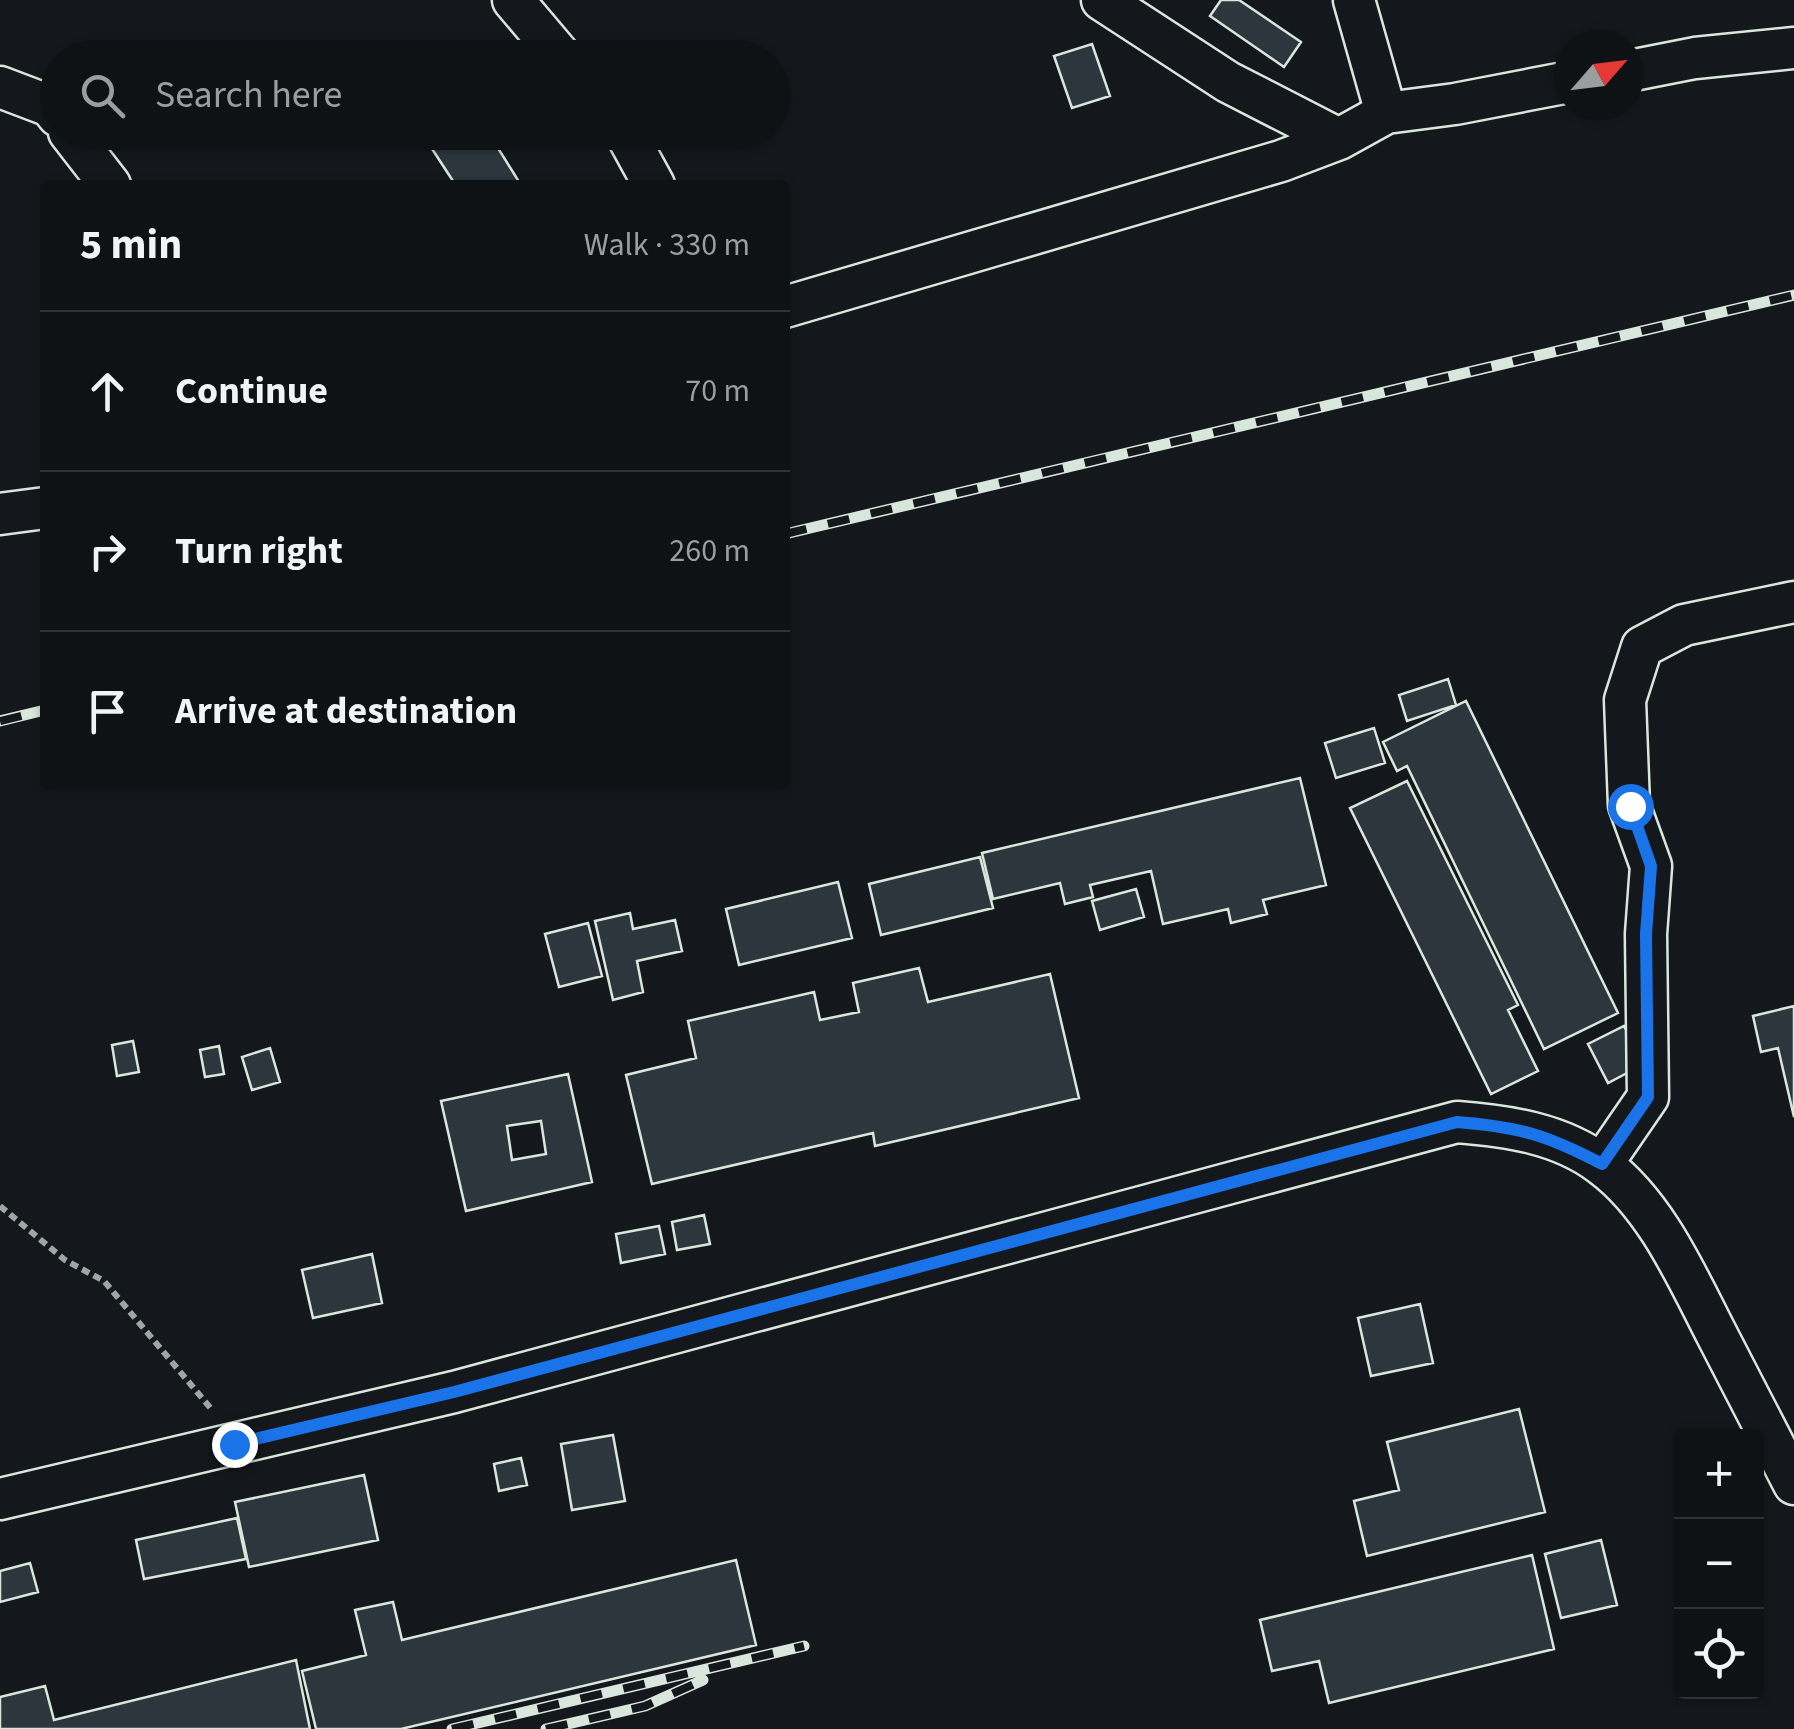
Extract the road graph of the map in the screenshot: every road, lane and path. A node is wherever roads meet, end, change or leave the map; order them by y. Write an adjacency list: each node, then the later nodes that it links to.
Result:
1 (514, 0): 4 (street)
2 (1102, 0): 11 (street)
3 (1354, 0): 10 (street)
4 (547, 40)
5 (1794, 48): 6 (street)
6 (1644, 67)
7 (1554, 85): 10 (street)
8 (0, 87): 9 (street)
9 (40, 102)
10 (1386, 113): 11 (street)
11 (1339, 139): 16 (street)
12 (84, 150): 14 (street)
13 (634, 150): 15 (street)
14 (106, 180)
15 (651, 180)
16 (790, 306)
17 (40, 509): 18 (street)
18 (0, 514)
19 (1794, 602): 20 (street)
20 (1602, 1164): 22 (street); 23 (street)
21 (0, 1206): 22 (path)
22 (234, 1444): 24 (street)
23 (1794, 1484)
24 (0, 1499)

